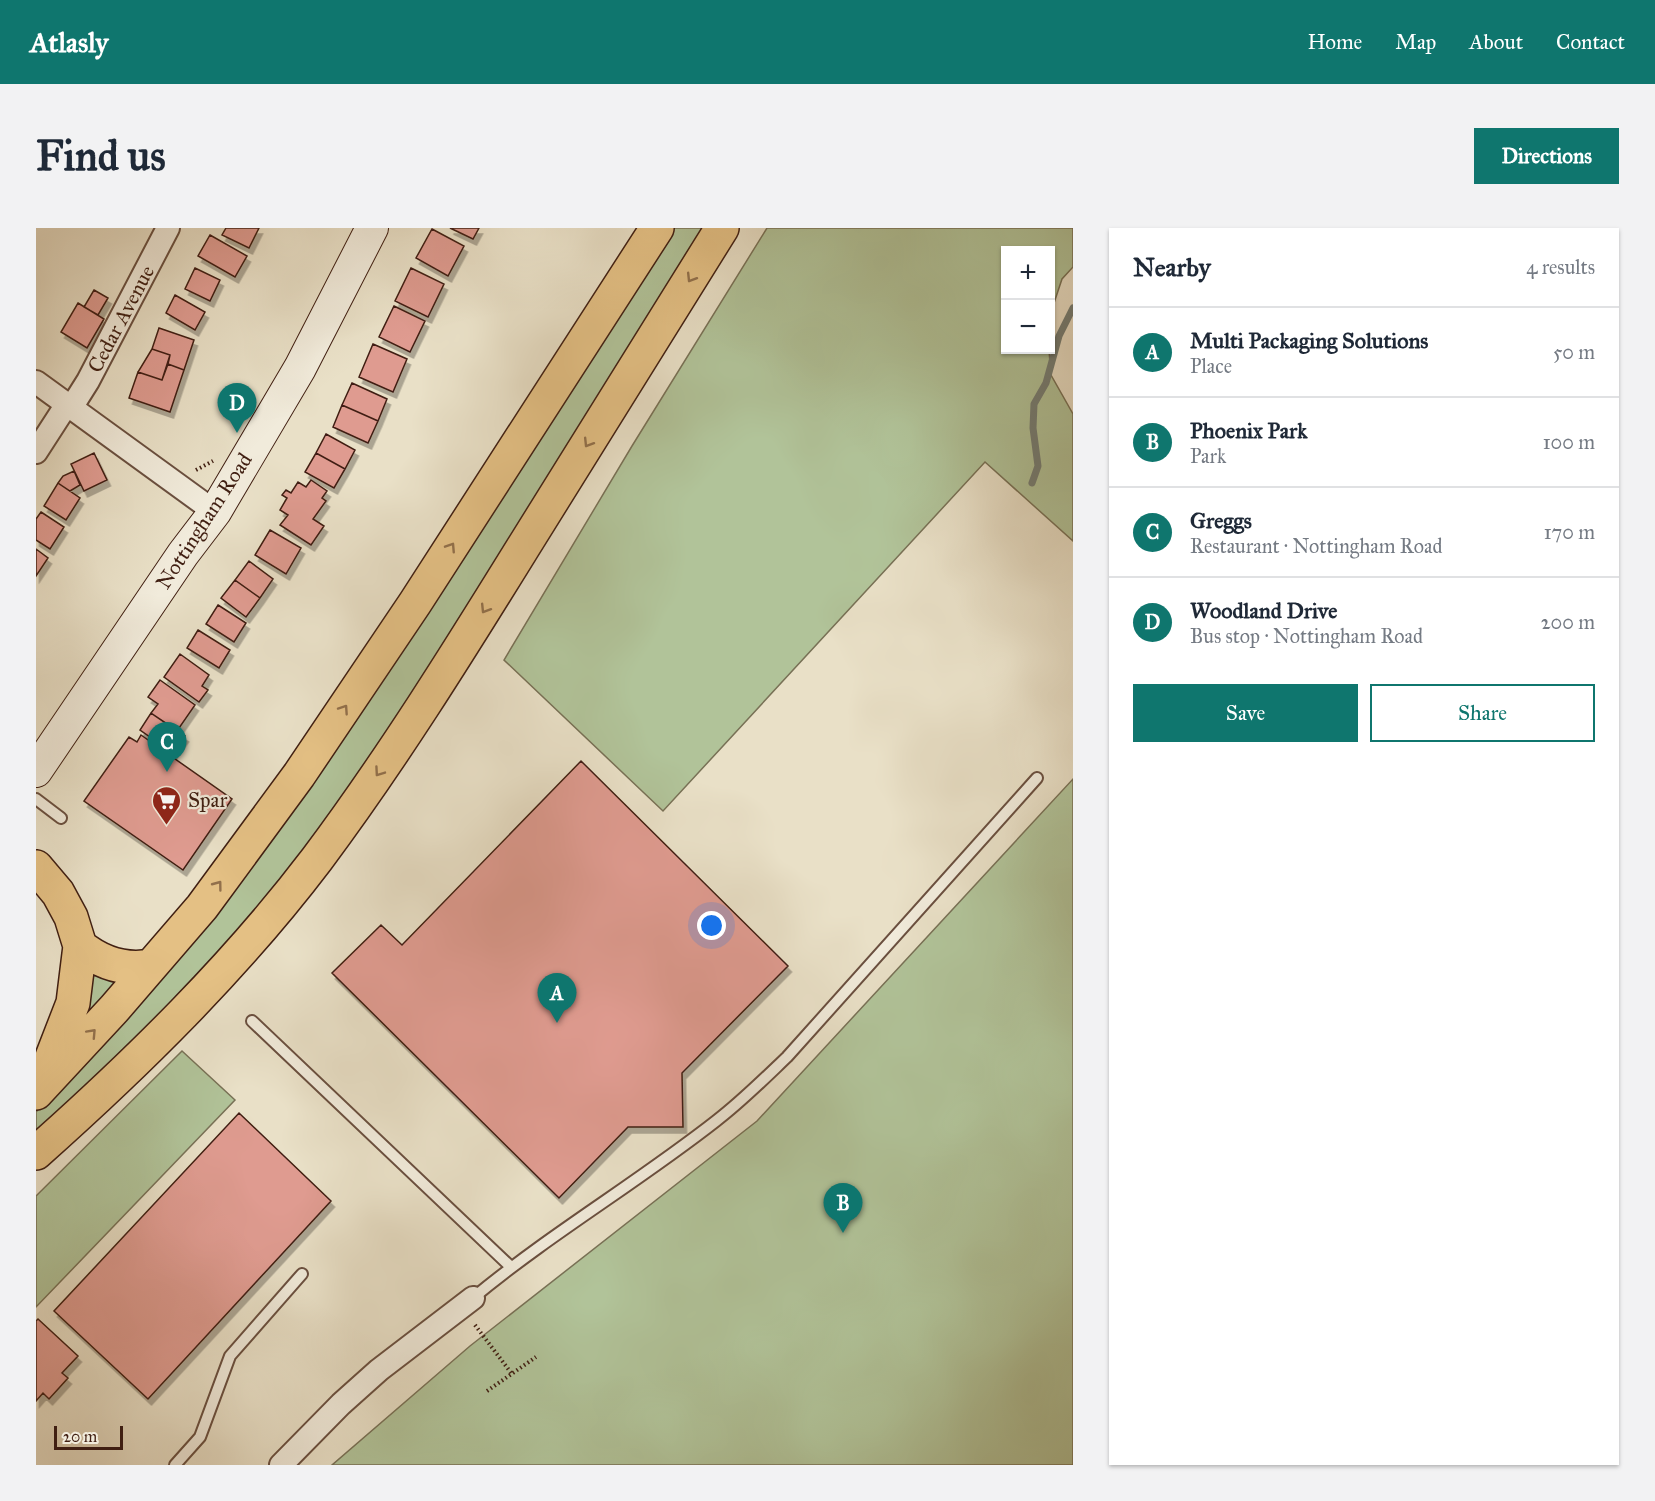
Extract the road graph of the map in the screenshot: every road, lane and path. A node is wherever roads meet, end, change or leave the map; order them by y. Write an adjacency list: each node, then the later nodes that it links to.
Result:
1 (168, 228): 6 (street, Cedar Avenue)
2 (372, 228): 8 (street, Nottingham Road)
3 (657, 228): 15 (highway, one-way to 3)
4 (722, 228): 18 (highway, one-way to 18)
5 (36, 382): 6 (street)
6 (69, 406): 7 (street, Cedar Avenue); 8 (street)
7 (36, 452)
8 (215, 512): 9 (street, Nottingham Road)
9 (36, 771)
10 (1037, 778): 19 (lane)
11 (36, 799): 12 (lane)
12 (61, 818)
13 (36, 867): 14 (highway)
14 (80, 946): 15 (highway); 17 (highway)
15 (151, 966): 17 (highway, one-way to 15)
16 (252, 1021): 19 (lane)
17 (37, 1092)
18 (36, 1153)
19 (511, 1267): 21 (lane)
20 (302, 1274): 25 (lane)
21 (467, 1303): 23 (path); 26 (street)
22 (536, 1357): 23 (path)
23 (512, 1374): 24 (path)
24 (487, 1391)
25 (175, 1465)
26 (281, 1465)

